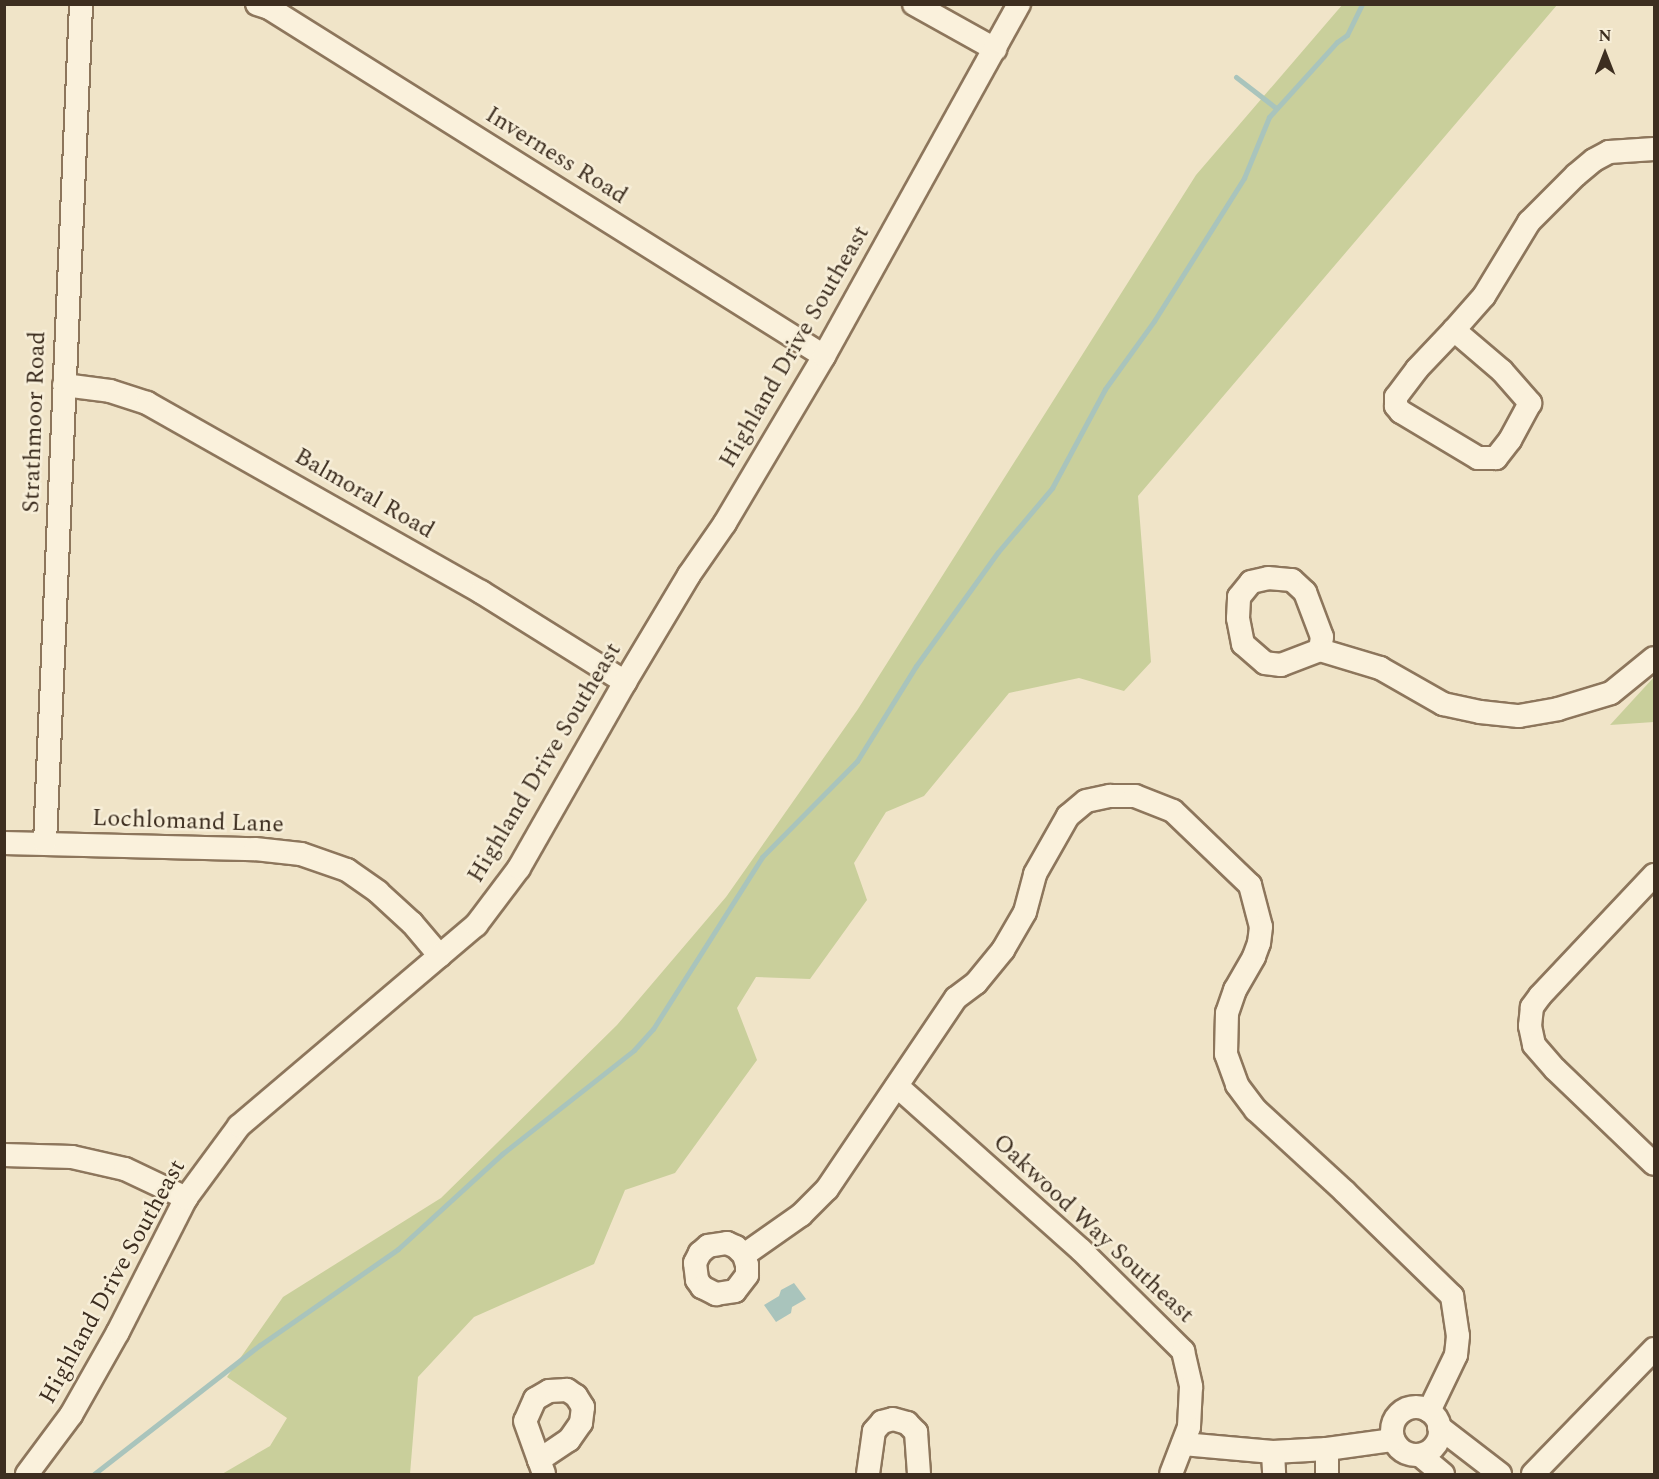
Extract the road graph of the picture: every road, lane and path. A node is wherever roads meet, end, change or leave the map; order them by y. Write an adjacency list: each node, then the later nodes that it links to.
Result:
1 (81, 4): 9 (street, Strathmoor Road)
2 (257, 4): 8 (street, Inverness Road)
3 (914, 4): 5 (street)
4 (1019, 4): 5 (street, Highland Drive Southeast)
5 (994, 49): 8 (street, Highland Drive Southeast)
6 (1654, 149): 7 (street)
7 (1454, 330): 7 (street)
8 (824, 356): 12 (street, Highland Drive Southeast)
9 (64, 385): 12 (street, Balmoral Road); 14 (street, Strathmoor Road)
10 (1320, 650): 11 (street)
11 (1654, 657)
12 (626, 682): 16 (street, Highland Drive Southeast)
13 (4, 843): 14 (street, Lochlomand Lane)
14 (45, 843): 16 (street, Lochlomand Lane)
15 (1654, 875): 19 (street)
16 (440, 956): 20 (street, Highland Drive Southeast)
17 (897, 1086): 21 (street); 23 (street); 25 (street, Oakwood Way Southeast)
18 (4, 1155): 20 (street)
19 (1654, 1164)
20 (186, 1198): 29 (street, Highland Drive Southeast)
21 (744, 1255)
22 (1654, 1349): 37 (street)
23 (1434, 1419): 24 (street); 28 (street); 36 (street)
24 (1393, 1440): 26 (street); 28 (street)
25 (1183, 1444): 27 (street); 32 (street, Oakwood Way Southeast)
26 (1327, 1449): 27 (street); 34 (street)
27 (1273, 1452): 33 (street)
28 (1420, 1455): 35 (street)
29 (27, 1474)
30 (868, 1474): 31 (street)
31 (920, 1474)
32 (1171, 1474)
33 (1274, 1474)
34 (1327, 1474)
35 (1443, 1474)
36 (1500, 1474)
37 (1533, 1474)

